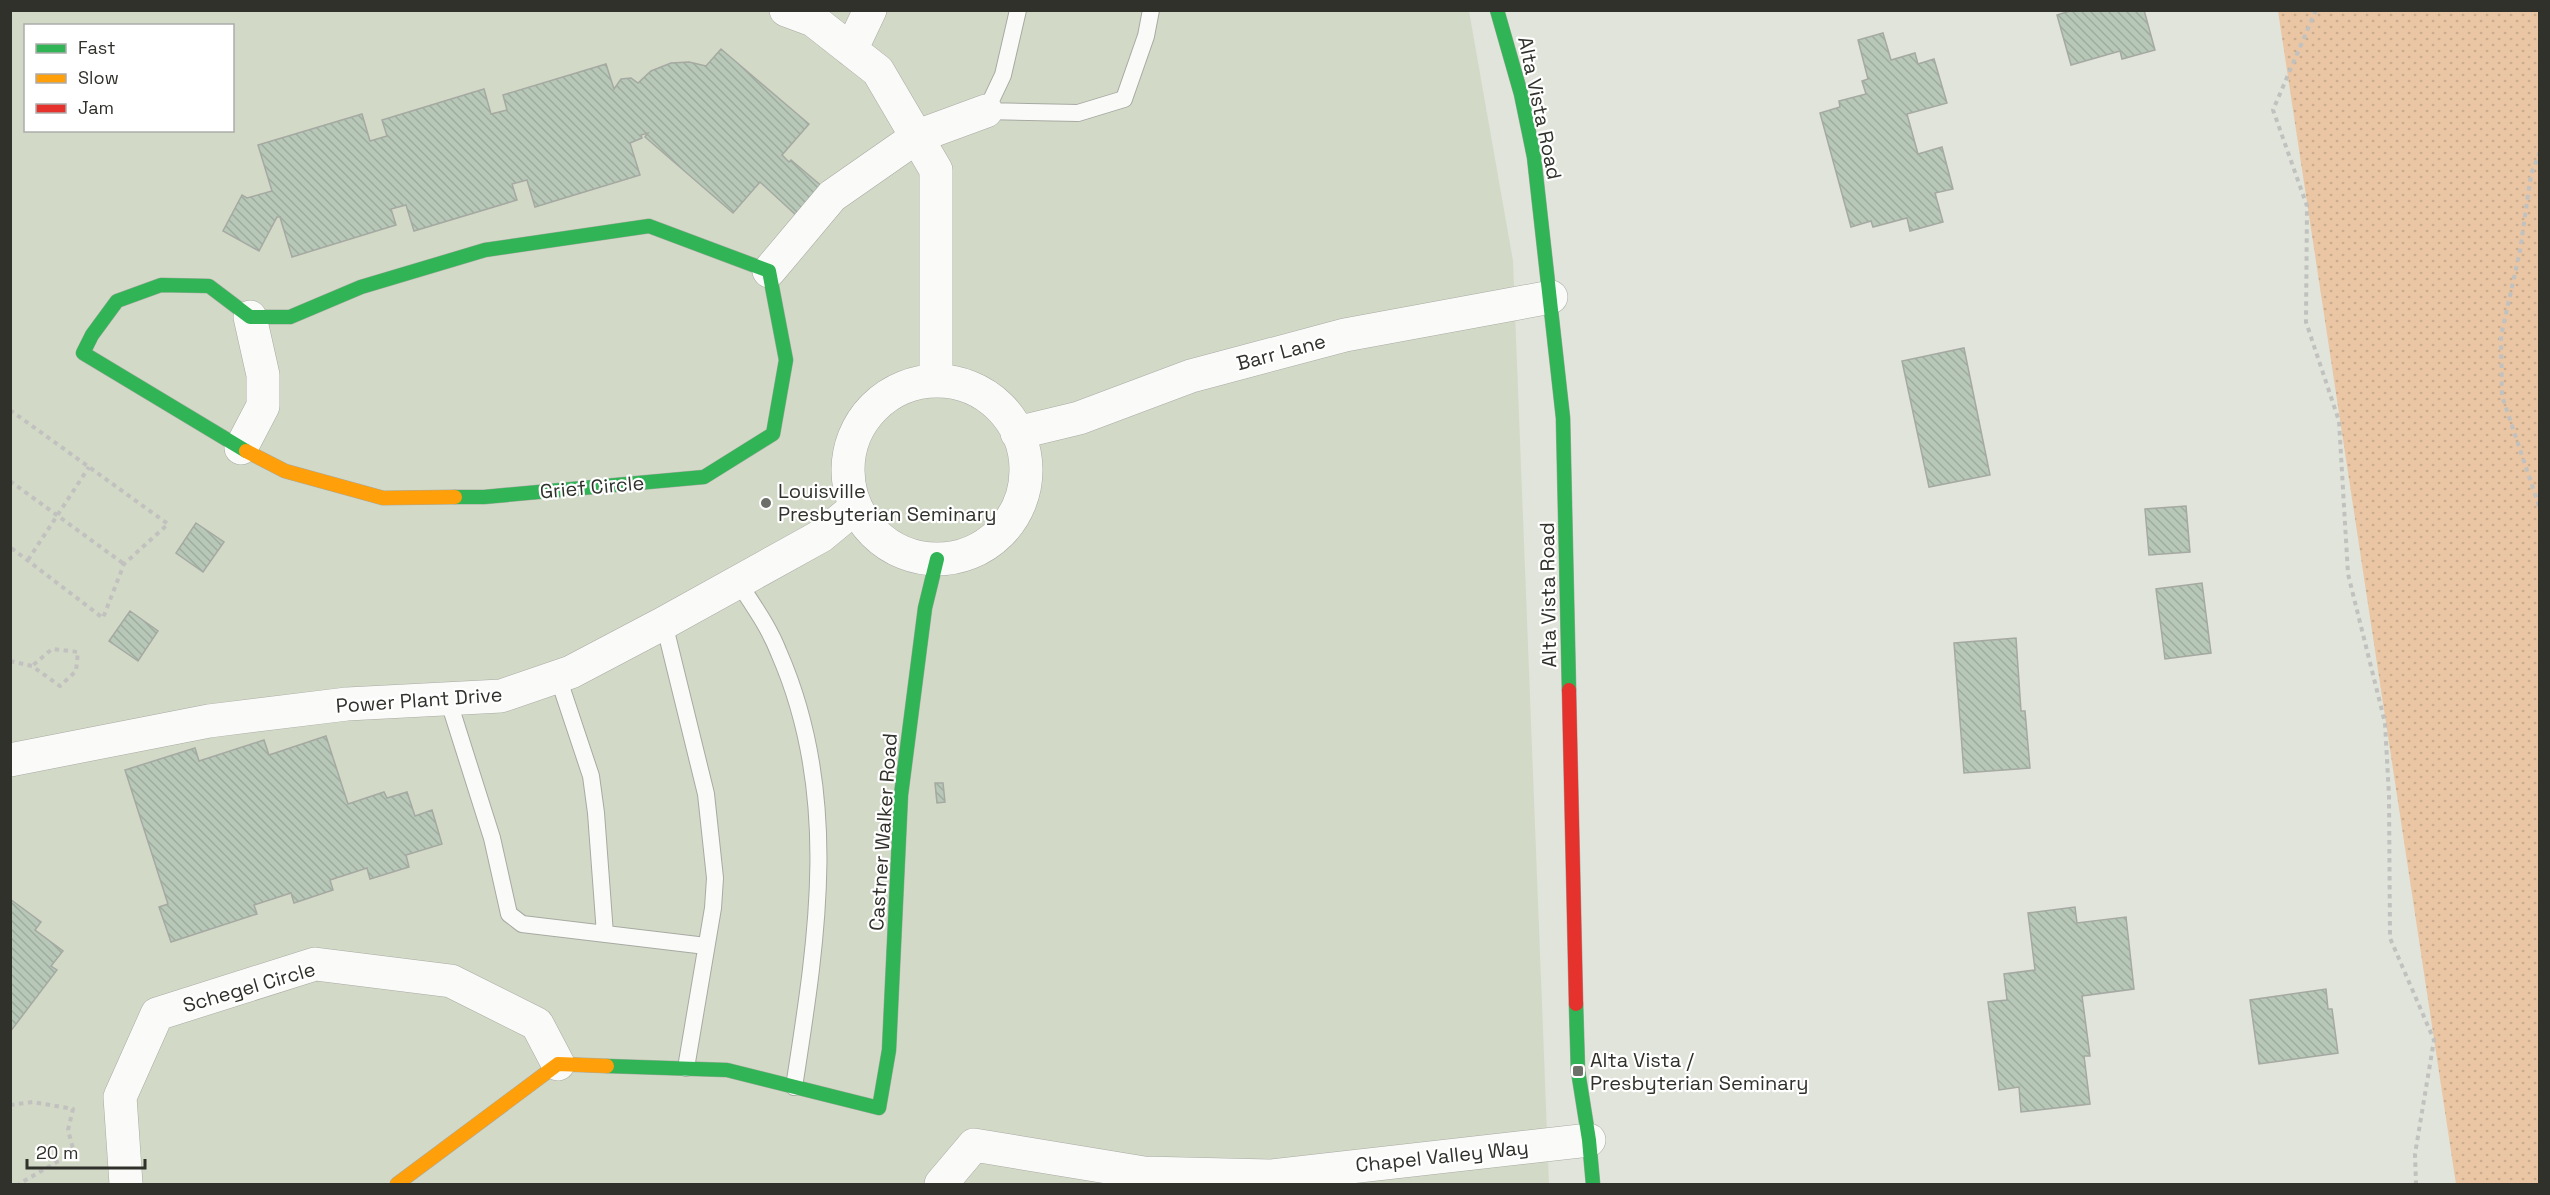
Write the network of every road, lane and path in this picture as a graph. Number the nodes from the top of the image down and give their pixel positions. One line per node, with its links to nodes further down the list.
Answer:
1 (786, 10): 7 (street)
2 (870, 10): 7 (street)
3 (1018, 10): 8 (lane)
4 (1151, 10): 8 (lane)
5 (1497, 10): 12 (street, Alta Vista Road)
6 (2316, 10): 46 (path)
7 (851, 50): 9 (street)
8 (986, 111): 9 (street)
9 (918, 136): 11 (street); 14 (street)
10 (2540, 152): 21 (path)
11 (769, 271): 13 (street); 17 (street, Grief Circle)
12 (1551, 297): 16 (street, Barr Lane); 40 (street, Alta Vista Road)
13 (250, 318): 17 (street); 17 (street, Grief Circle)
14 (936, 381): 16 (street); 20 (street)
15 (10, 410): 18 (path)
16 (1017, 433): 24 (street)
17 (241, 448)
18 (89, 467): 22 (path); 26 (path)
19 (10, 481): 22 (path)
20 (855, 508): 24 (street); 27 (street, Power Plant Drive)
21 (2540, 509)
22 (56, 516): 25 (path); 26 (path)
23 (10, 547): 25 (path)
24 (937, 559): 38 (street, Castner Walker Road)
25 (28, 560): 26 (path)
26 (124, 564)
27 (738, 582): 28 (street, Power Plant Drive); 38 (lane)
28 (664, 623): 31 (street, Power Plant Drive); 35 (lane)
29 (10, 661): 30 (path)
30 (32, 666): 30 (path)
31 (558, 676): 32 (street, Power Plant Drive); 34 (lane)
32 (448, 699): 33 (street, Power Plant Drive); 34 (lane)
33 (10, 760)
34 (605, 934): 35 (lane)
35 (706, 946): 37 (lane)
36 (558, 1064): 37 (street); 42 (street, Schegel Circle); 43 (street)
37 (686, 1068): 38 (street)
38 (794, 1087)
39 (10, 1106): 41 (path)
40 (1589, 1140): 44 (street, Chapel Valley Way); 45 (street, Alta Vista Road)
41 (19, 1185)
42 (126, 1185)
43 (397, 1185)
44 (941, 1185)
45 (1593, 1185)
46 (2416, 1185)

